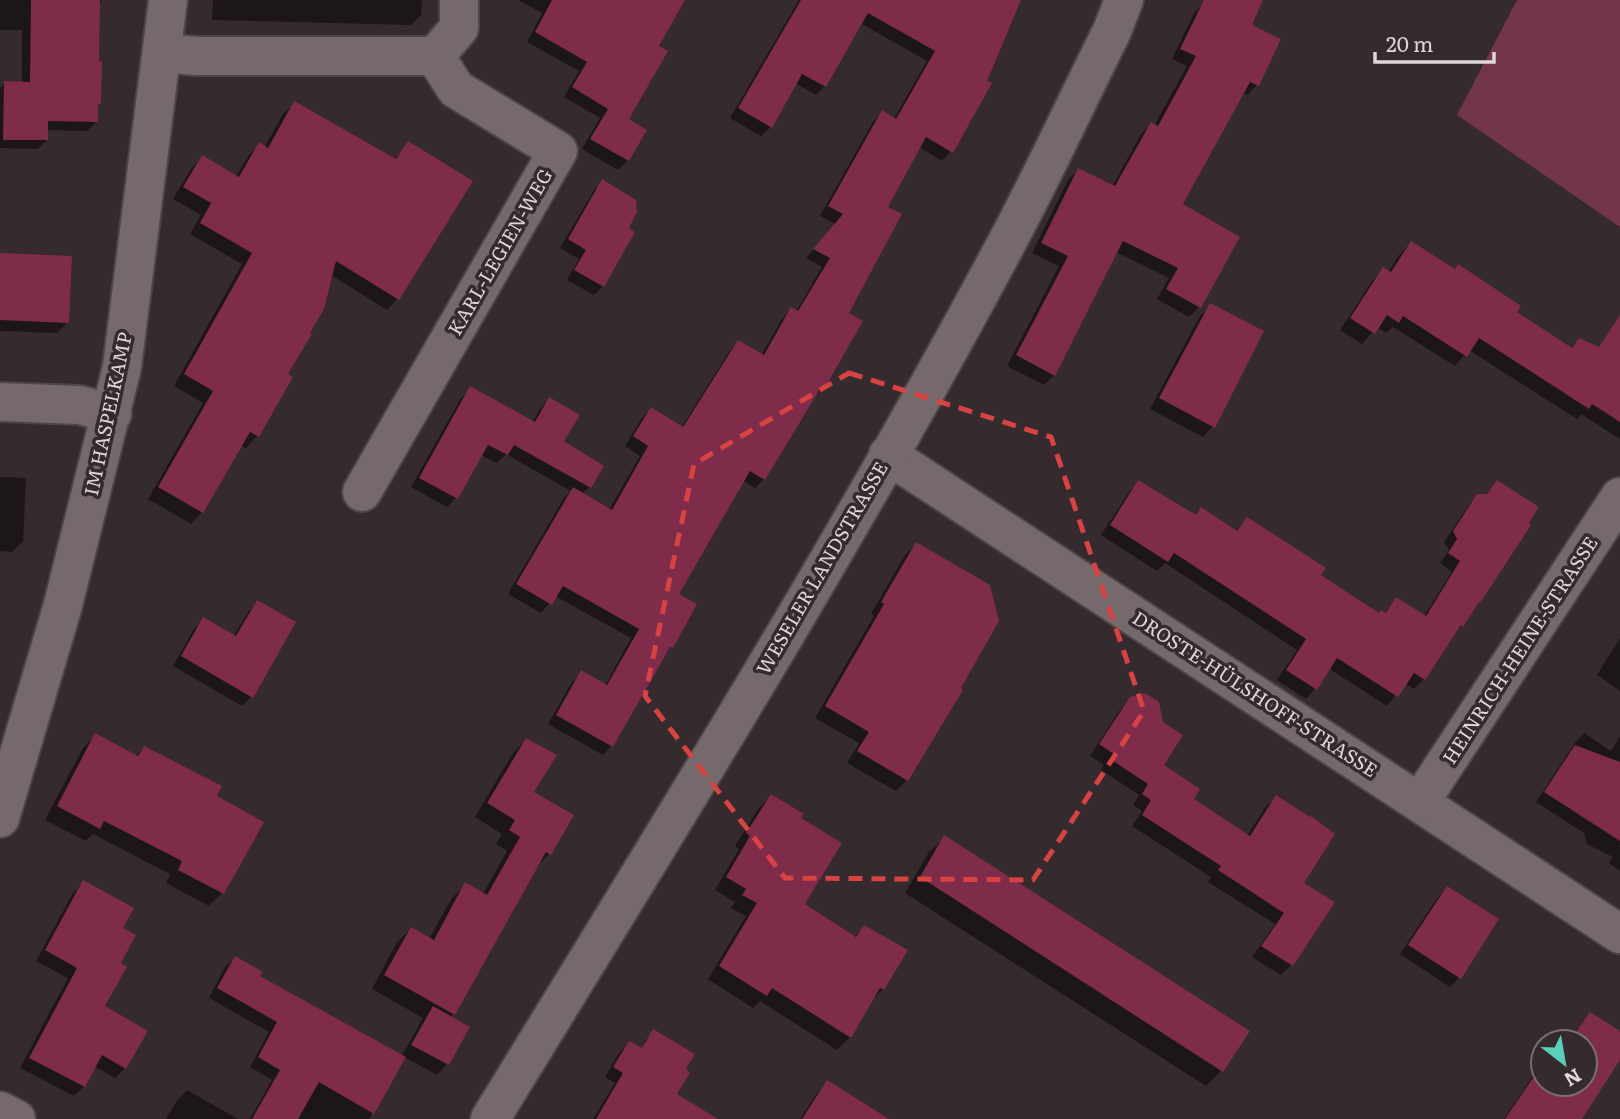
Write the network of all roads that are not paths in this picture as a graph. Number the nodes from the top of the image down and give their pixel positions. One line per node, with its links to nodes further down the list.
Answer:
1 (168, 0): 4 (street, IM HASPELKAMP)
2 (459, 0): 5 (street)
3 (1124, 0): 8 (street, WESELER LANDSTRASSE)
4 (162, 53): 5 (street); 7 (street, IM HASPELKAMP)
5 (435, 55): 9 (street, KARL-LEGIEN-WEG)
6 (0, 402): 7 (street)
7 (112, 414): 12 (street, IM HASPELKAMP)
8 (888, 455): 11 (street, DROSTE-HÜLSHOFF-STRASSE); 16 (street, WESELER LANDSTRASSE)
9 (362, 492)
10 (1620, 497): 11 (street, HEINRICH-HEINE-STRASSE)
11 (1420, 802): 13 (street, DROSTE-HÜLSHOFF-STRASSE)
12 (0, 818)
13 (1620, 934)
14 (0, 1111): 15 (street)
15 (16, 1119)
16 (490, 1119)

